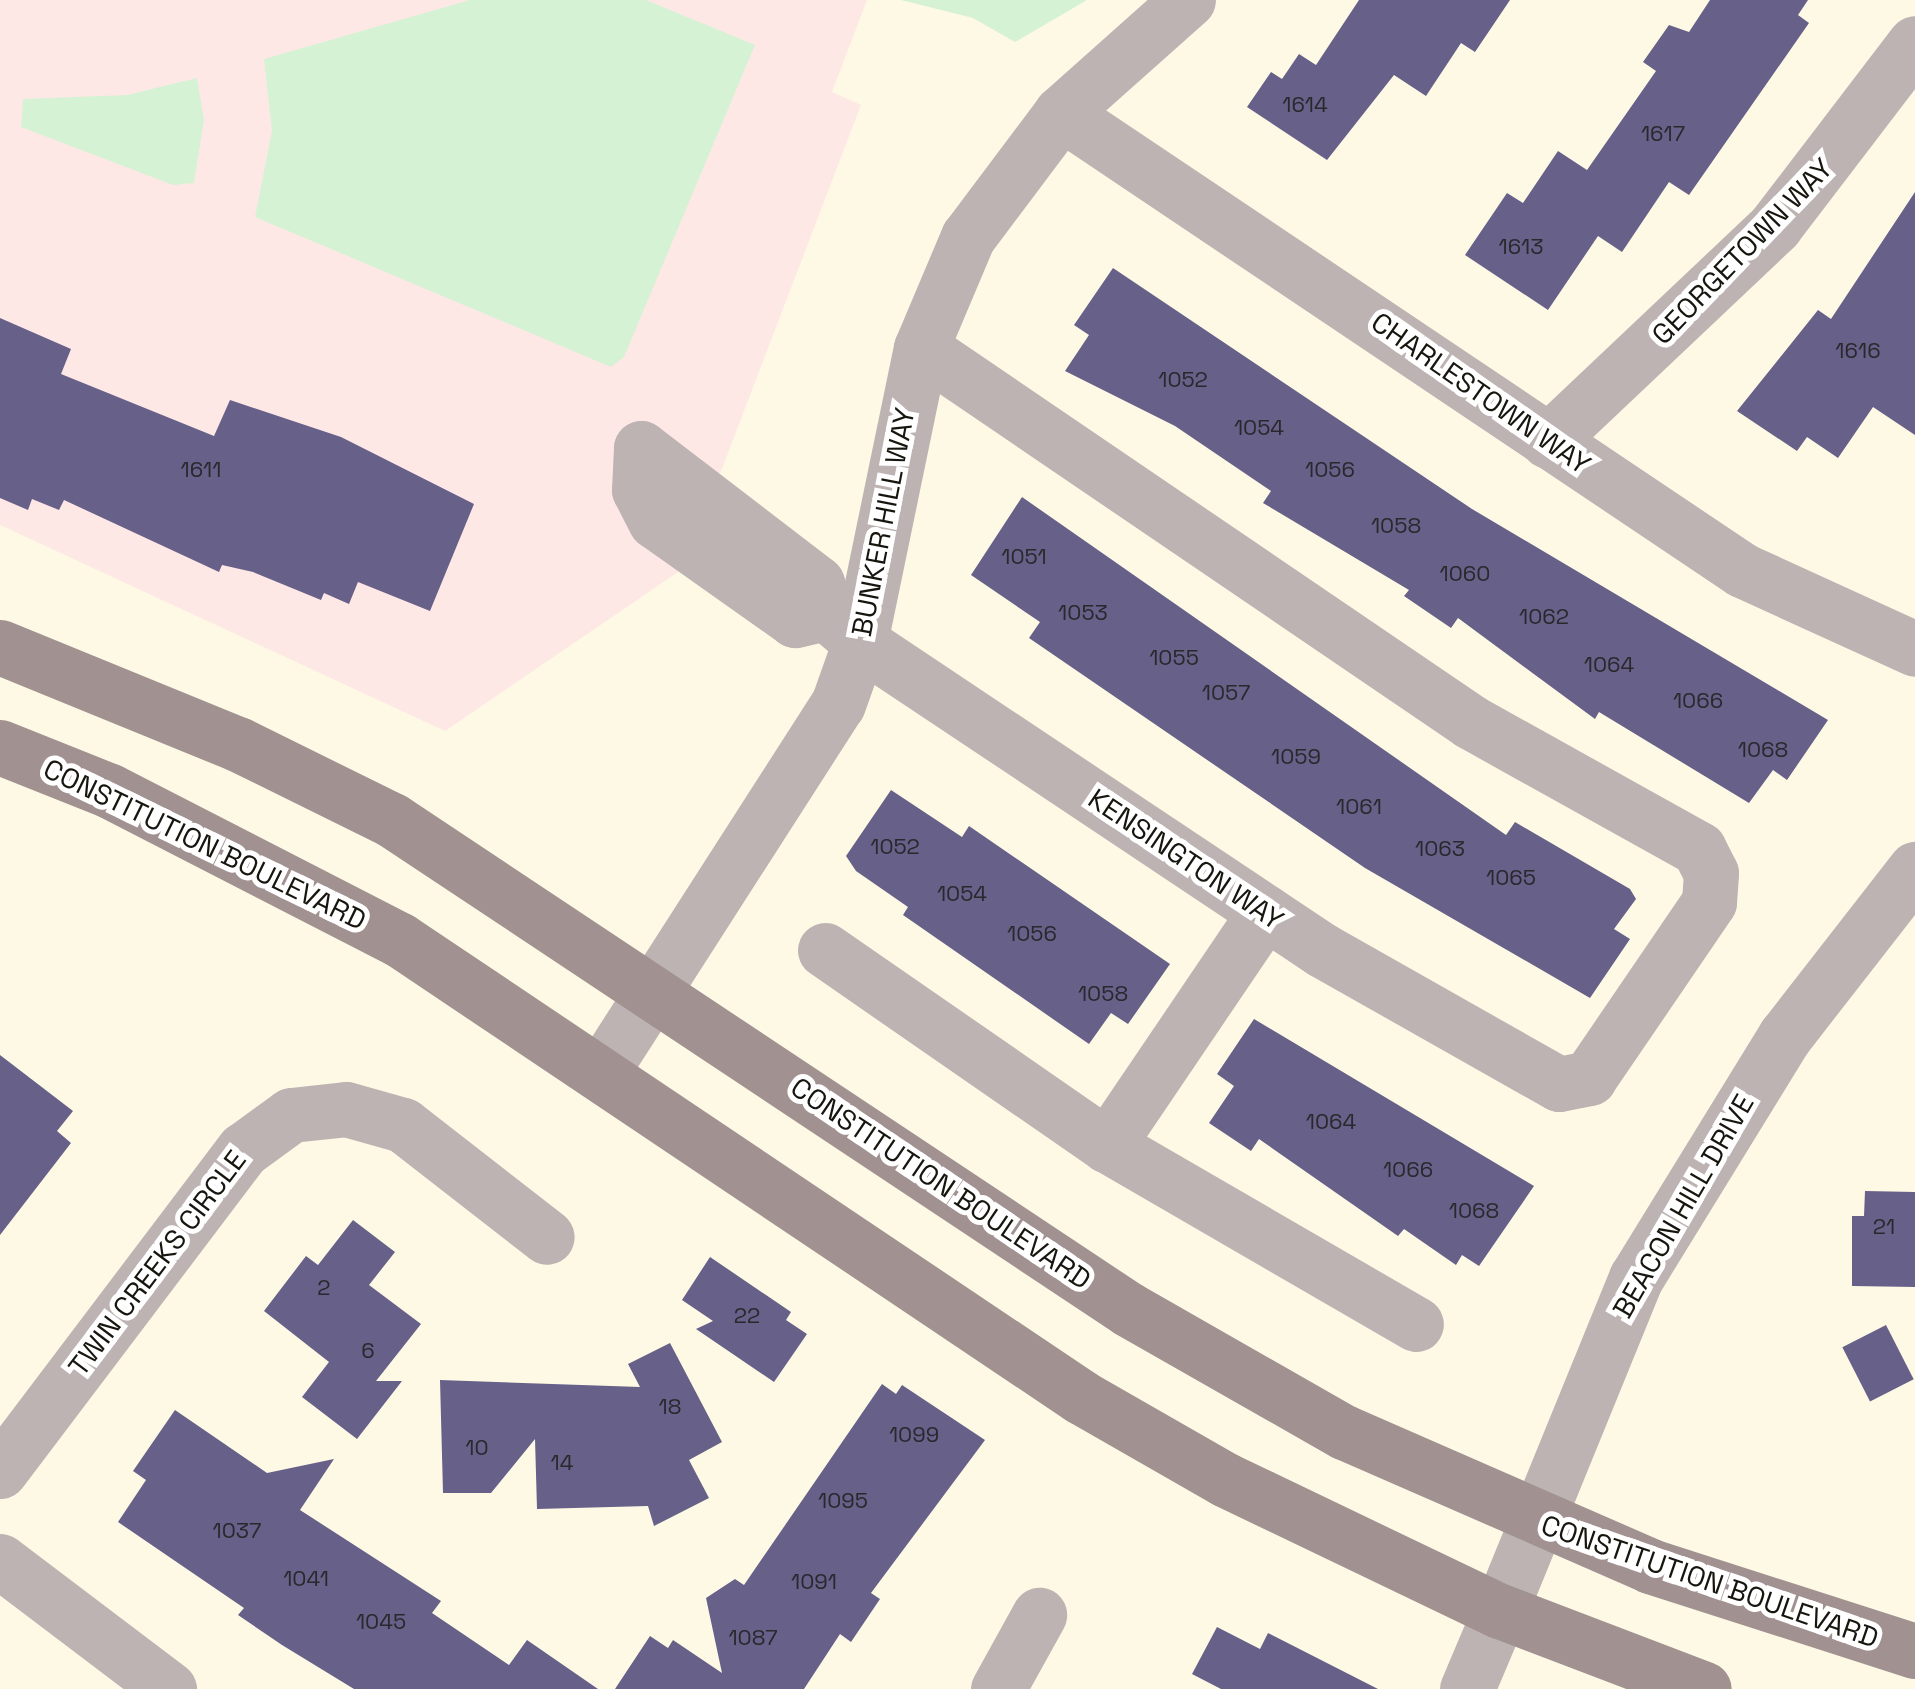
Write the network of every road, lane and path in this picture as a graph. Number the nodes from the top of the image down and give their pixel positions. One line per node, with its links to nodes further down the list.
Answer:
1 (1188, 0): 3 (street, BUNKER HILL WAY)
2 (1915, 42): 5 (street, GEORGETOWN WAY)
3 (1061, 113): 4 (street, BUNKER HILL WAY); 5 (street, CHARLESTOWN WAY)
4 (920, 348): 6 (street, BUNKER HILL WAY); 11 (street, KENSINGTON WAY)
5 (1548, 441): 8 (street, CHARLESTOWN WAY)
6 (843, 627): 11 (street, KENSINGTON WAY); 13 (street, BUNKER HILL WAY)
7 (0, 647): 13 (main road, CONSTITUTION BOULEVARD)
8 (1915, 649)
9 (0, 747): 14 (main road, CONSTITUTION BOULEVARD)
10 (1915, 870): 19 (street, BEACON HILL DRIVE)
11 (1265, 912): 15 (street)
12 (825, 950): 15 (street)
13 (654, 988): 14 (street, BUNKER HILL WAY); 19 (main road, CONSTITUTION BOULEVARD)
14 (602, 1070): 21 (main road, CONSTITUTION BOULEVARD)
15 (1106, 1145): 17 (street)
16 (547, 1237): 18 (street, TWIN CREEKS CIRCLE)
17 (1416, 1324)
18 (0, 1471)
19 (1534, 1520): 21 (street, BEACON HILL DRIVE); 23 (main road, CONSTITUTION BOULEVARD)
20 (0, 1560): 24 (street)
21 (1500, 1611): 26 (street, BEACON HILL DRIVE); 27 (main road, CONSTITUTION BOULEVARD)
22 (1038, 1616): 25 (street)
23 (1915, 1651)
24 (169, 1689)
25 (998, 1689)
26 (1467, 1689)
27 (1704, 1689)

